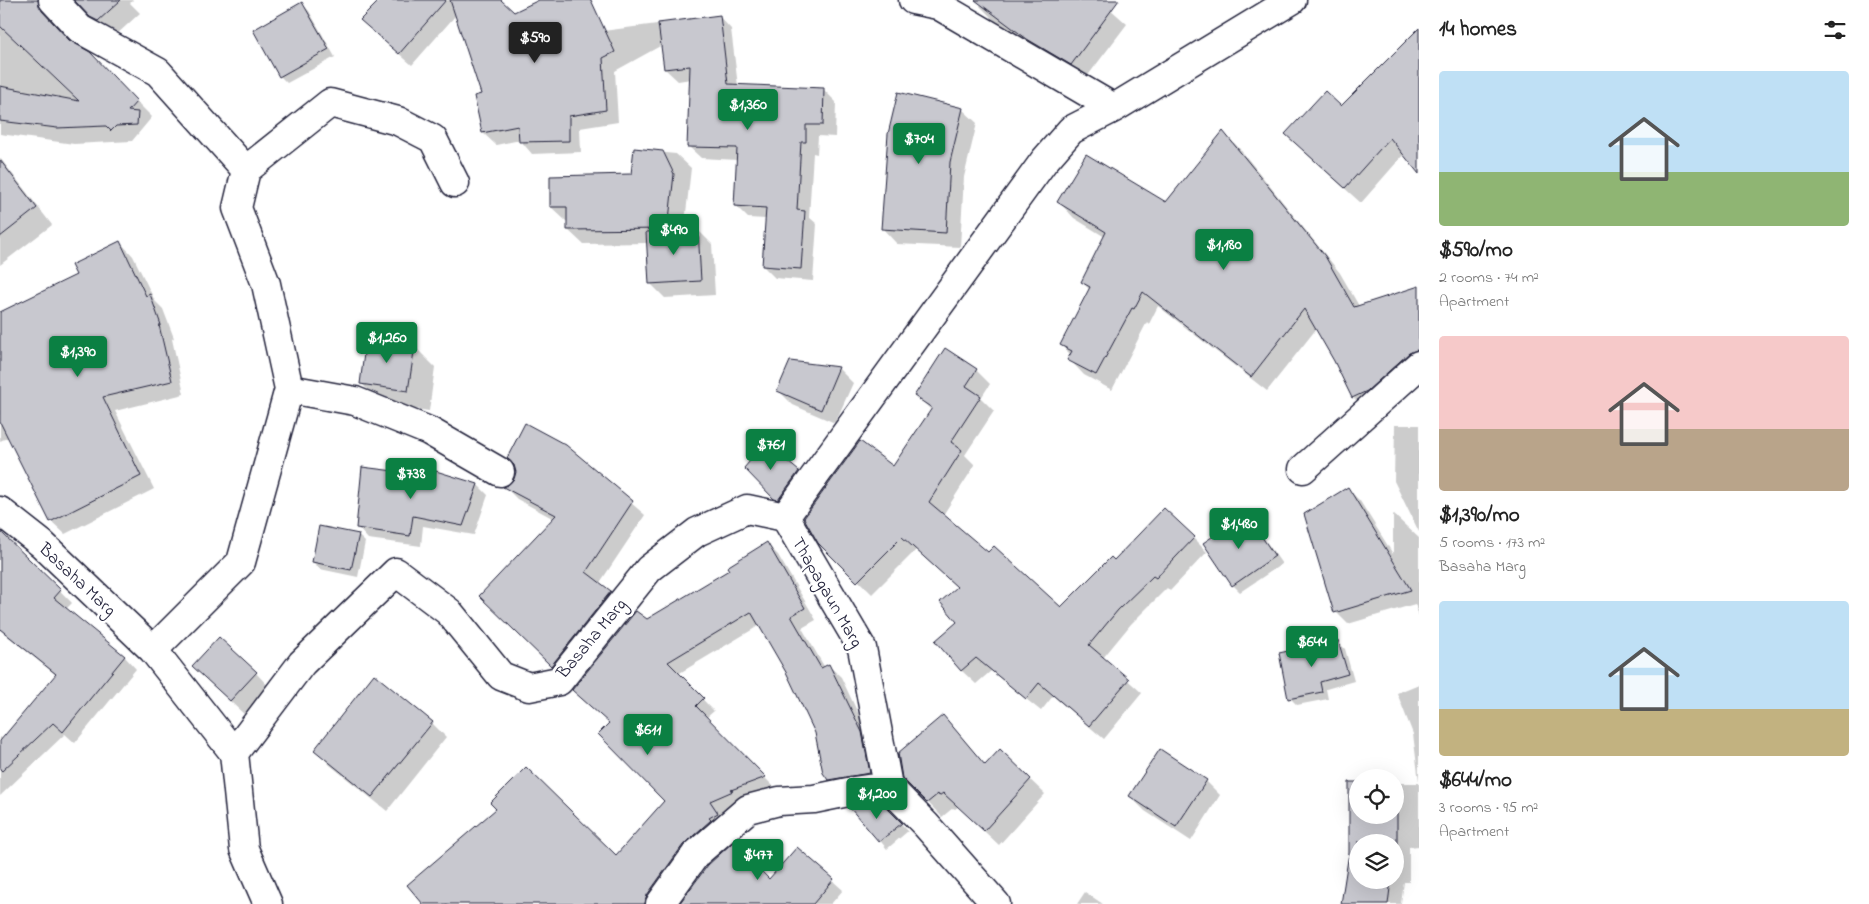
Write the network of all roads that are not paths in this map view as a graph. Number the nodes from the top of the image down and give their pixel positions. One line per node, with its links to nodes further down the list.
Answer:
1 (53, 0): 5 (street)
2 (913, 0): 4 (street)
3 (1292, 0): 4 (street)
4 (1114, 108): 13 (street)
5 (246, 170): 6 (street); 8 (street)
6 (455, 183)
7 (1419, 365): 9 (street)
8 (289, 389): 10 (street); 14 (street)
9 (1303, 469)
10 (500, 472)
11 (747, 509): 13 (street, Thapagaun Marg); 15 (street, Basaha Marg)
12 (0, 510): 14 (street, Basaha Marg)
13 (784, 517): 16 (street, Thapagaun Marg)
14 (153, 650): 15 (street, Basaha Marg)
15 (234, 753): 17 (street)
16 (888, 786): 18 (street); 19 (street)
17 (268, 904)
18 (660, 904)
19 (996, 904)

